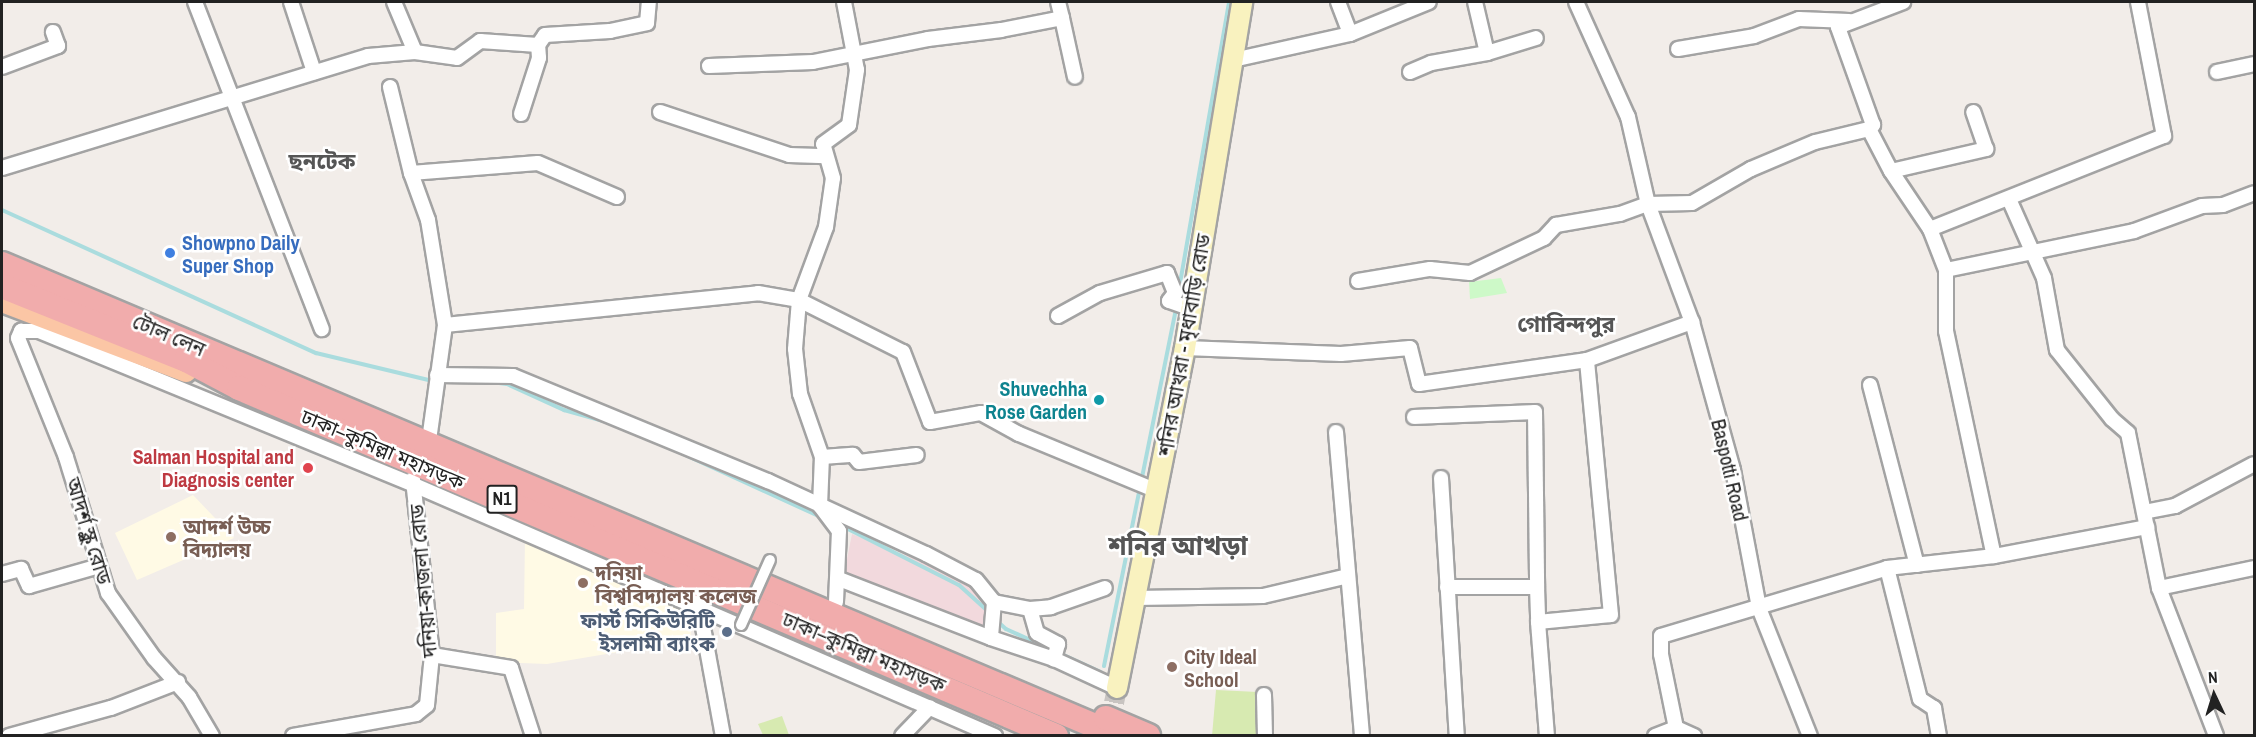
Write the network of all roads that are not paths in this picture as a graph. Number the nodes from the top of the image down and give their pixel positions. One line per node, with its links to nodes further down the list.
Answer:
1 (195, 2): 33 (street)
2 (291, 2): 28 (street)
3 (394, 2): 21 (street)
4 (649, 2): 19 (street)
5 (844, 2): 23 (street)
6 (1058, 2): 14 (street)
7 (1242, 2): 24 (main road, শনির আখরা - মৃধাবাড়ি রোড)
8 (1338, 2): 17 (street)
9 (1429, 2): 17 (street)
10 (1475, 2): 22 (street)
11 (1576, 2): 45 (street, Baspotti Road)
12 (1903, 2): 15 (street)
13 (2138, 2): 44 (street)
14 (1062, 18): 23 (street); 31 (street)
15 (1853, 21): 20 (street); 37 (street)
16 (53, 32): 27 (street)
17 (1350, 34): 24 (street)
18 (1536, 38): 22 (street)
19 (538, 45): 21 (street); 36 (street)
20 (1678, 49)
21 (415, 52): 28 (street)
22 (1487, 52): 29 (street)
23 (854, 54): 26 (street); 38 (street)
24 (1233, 60): 54 (main road, শনির আখরা - মৃধাবাড়ি রোড)
25 (2254, 63): 30 (street)
26 (710, 66)
27 (2, 67)
28 (314, 72): 33 (street)
29 (1410, 72)
30 (2217, 72)
31 (1076, 78)
32 (390, 87): 41 (street)
33 (231, 96): 39 (street); 58 (street)
34 (660, 112): 38 (street)
35 (1973, 112): 40 (street)
36 (521, 114)
37 (1869, 129): 40 (street); 45 (street)
38 (826, 156): 52 (street)
39 (2, 168)
40 (1891, 171): 46 (street)
41 (411, 173): 43 (street); 57 (street)
42 (2254, 193): 47 (street)
43 (617, 197)
44 (2009, 199): 46 (street); 47 (street)
45 (1648, 204): 50 (street); 56 (street, Baspotti Road)
46 (1930, 229): 49 (street)
47 (2032, 255): 49 (street); 75 (street)
48 (12, 266): 64 (highway, টোল লেন); 67 (highway)
49 (1946, 270): 77 (street)
50 (1358, 281)
51 (2, 286): 63 (highway, ঢাকা–কুমিল্লা মহাসড়ক / N1)
52 (799, 300): 57 (street); 69 (street); 73 (street)
53 (2, 301): 63 (main road, ঢাকা–কুমিল্লা মহাসড়ক / N1)
54 (1189, 307): 55 (street); 59 (main road, শনির আখরা - মৃধাবাড়ি রোড)
55 (1058, 316)
56 (1692, 322): 60 (street); 96 (street, Baspotti Road)
57 (445, 326): 61 (street)
58 (322, 329)
59 (1185, 348): 60 (street); 73 (main road, শনির আখরা - মৃধাবাড়ি রোড)
60 (1587, 360): 98 (street)
61 (436, 379): 67 (street); 74 (street)
62 (1870, 385): 79 (street)
63 (239, 388): 71 (highway, ঢাকা–কুমিল্লা মহাসড়ক / N1)
64 (337, 407): 116 (highway, ঢাকা–কুমিল্লা মহাসড়ক / N1)
65 (1414, 417): 89 (street)
66 (1336, 432): 84 (street)
67 (430, 433): 93 (highway)
68 (917, 455): 69 (street)
69 (822, 457): 74 (street)
70 (2254, 464): 75 (street)
71 (413, 473): 80 (street, আদর্শ স্কুল রোড); 85 (highway, ঢাকা–কুমিল্লা মহাসড়ক / N1); 101 (street, দনিয়া-কাজলা রোড)
72 (1441, 478): 88 (street)
73 (1153, 489): 92 (main road, শনির আখরা - মৃধাবাড়ি রোড)
74 (820, 506): 86 (street); 94 (street)
75 (2144, 512): 76 (street)
76 (2147, 527): 77 (street); 91 (street)
77 (1994, 556): 79 (street)
78 (770, 560): 99 (street, bridge)
79 (1917, 565): 81 (street)
80 (99, 566): 83 (street); 103 (street, আদর্শ স্কুল রোড)
81 (1887, 568): 96 (street); 125 (street)
82 (2254, 568): 91 (street)
83 (2, 574)
84 (1348, 576): 92 (street); 119 (street)
85 (657, 577): 87 (highway, ঢাকা–কুমিল্লা মহাসড়ক / N1); 95 (street)
86 (839, 579): 93 (street); 100 (street)
87 (696, 580): 95 (street); 115 (highway, ঢাকা–কুমিল্লা মহাসড়ক / N1)
88 (1447, 587): 89 (street); 120 (street)
89 (1537, 587): 98 (street)
90 (1105, 588): 97 (street)
91 (2159, 588): 126 (street)
92 (1135, 598): 104 (main road, শনির আখরা - মৃধাবাড়ি রোড)
93 (836, 602): 117 (highway)
94 (994, 602): 97 (street); 100 (street)
95 (698, 606): 99 (street); 112 (street)
96 (1759, 608): 107 (street); 124 (street, Baspotti Road)
97 (1030, 609): 102 (street)
98 (1538, 622): 121 (street)
99 (741, 625): 106 (street)
100 (991, 638): 102 (street)
101 (432, 655): 110 (street, দনিয়া-কাজলা রোড); 111 (street)
102 (1054, 659): 104 (street)
103 (178, 682): 108 (street); 109 (street, আদর্শ স্কুল রোড)
104 (1117, 688)
105 (1264, 695): 118 (street)
106 (930, 707): 113 (street); 114 (street)
107 (1676, 728): 122 (street); 123 (street)
108 (9, 735)
109 (212, 735)
110 (293, 735)
111 (533, 735)
112 (723, 735)
113 (902, 735)
114 (995, 735)
115 (1056, 735)
116 (1119, 735)
117 (1148, 735)
118 (1264, 735)
119 (1362, 735)
120 (1457, 735)
121 (1547, 735)
122 (1656, 735)
123 (1694, 735)
124 (1810, 735)
125 (1939, 735)
126 (2216, 735)

